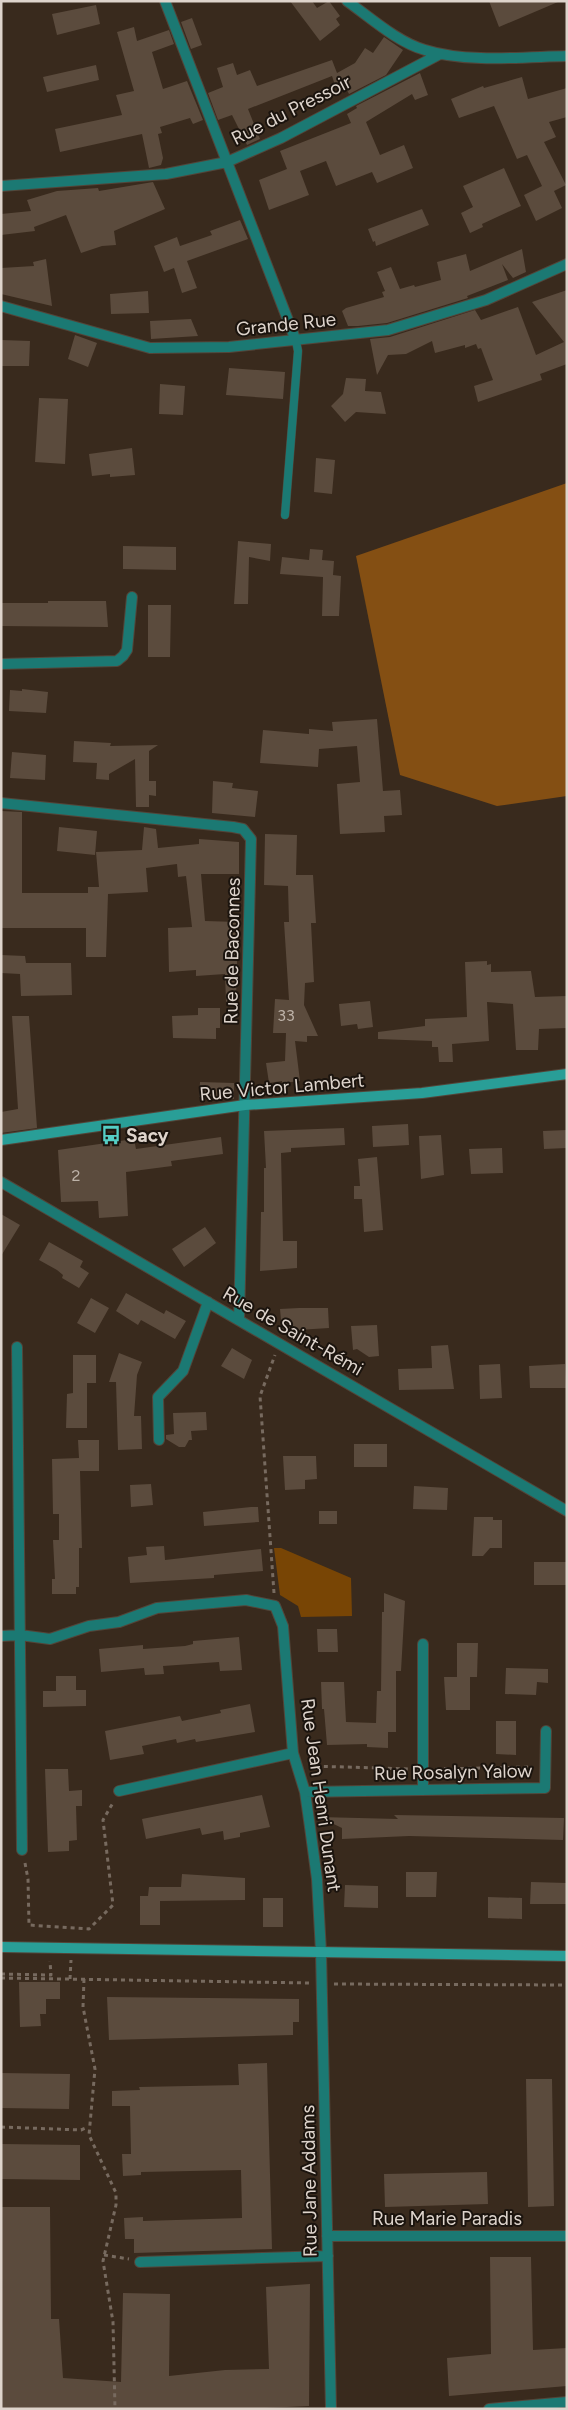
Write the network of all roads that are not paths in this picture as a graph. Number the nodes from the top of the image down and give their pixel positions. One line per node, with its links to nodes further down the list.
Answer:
1 (165, 1): 5 (street)
2 (347, 1): 3 (street)
3 (440, 54): 4 (street); 5 (street, Rue du Pressoir)
4 (567, 56)
5 (227, 162): 6 (street, Rue du Pressoir); 9 (street)
6 (1, 186)
7 (567, 264): 9 (street, Grande Rue)
8 (1, 306): 9 (street, Grande Rue)
9 (296, 341): 10 (lane)
10 (285, 515)
11 (132, 597): 12 (street)
12 (1, 664)
13 (1, 803): 15 (street, Rue de Baconnes)
14 (567, 1074): 15 (street, Rue Victor Lambert)
15 (246, 1105): 16 (street, Rue Victor Lambert); 19 (street, Rue de Baconnes)
16 (1, 1140)
17 (1, 1182): 18 (street, Rue de Saint-Rémi)
18 (208, 1302): 19 (street, Rue de Saint-Rémi); 21 (street)
19 (239, 1320): 22 (street, Rue de Saint-Rémi)
20 (17, 1347): 23 (street)
21 (159, 1440)
22 (567, 1510)
23 (20, 1635): 24 (street); 27 (street, Rue Jean Henri Dunant); 31 (street)
24 (1, 1636)
25 (423, 1644): 28 (street)
26 (546, 1731): 28 (street, Rue Rosalyn Yalow)
27 (293, 1753): 29 (street); 30 (street, Rue Jean Henri Dunant)
28 (423, 1790): 30 (street, Rue Rosalyn Yalow)
29 (119, 1791)
30 (304, 1792): 33 (street, Rue Jean Henri Dunant)
31 (22, 1850)
32 (1, 1947): 33 (street)
33 (321, 1952): 34 (street); 35 (street, Rue Jane Addams)
34 (567, 1956)
35 (327, 2236): 36 (street, Rue Marie Paradis); 37 (street, Rue Jane Addams)
36 (567, 2236)
37 (328, 2256): 38 (street); 41 (street, Rue Jane Addams)
38 (140, 2262)
39 (567, 2402): 40 (street)
40 (522, 2407): 42 (street)
41 (331, 2409)
42 (489, 2409)

